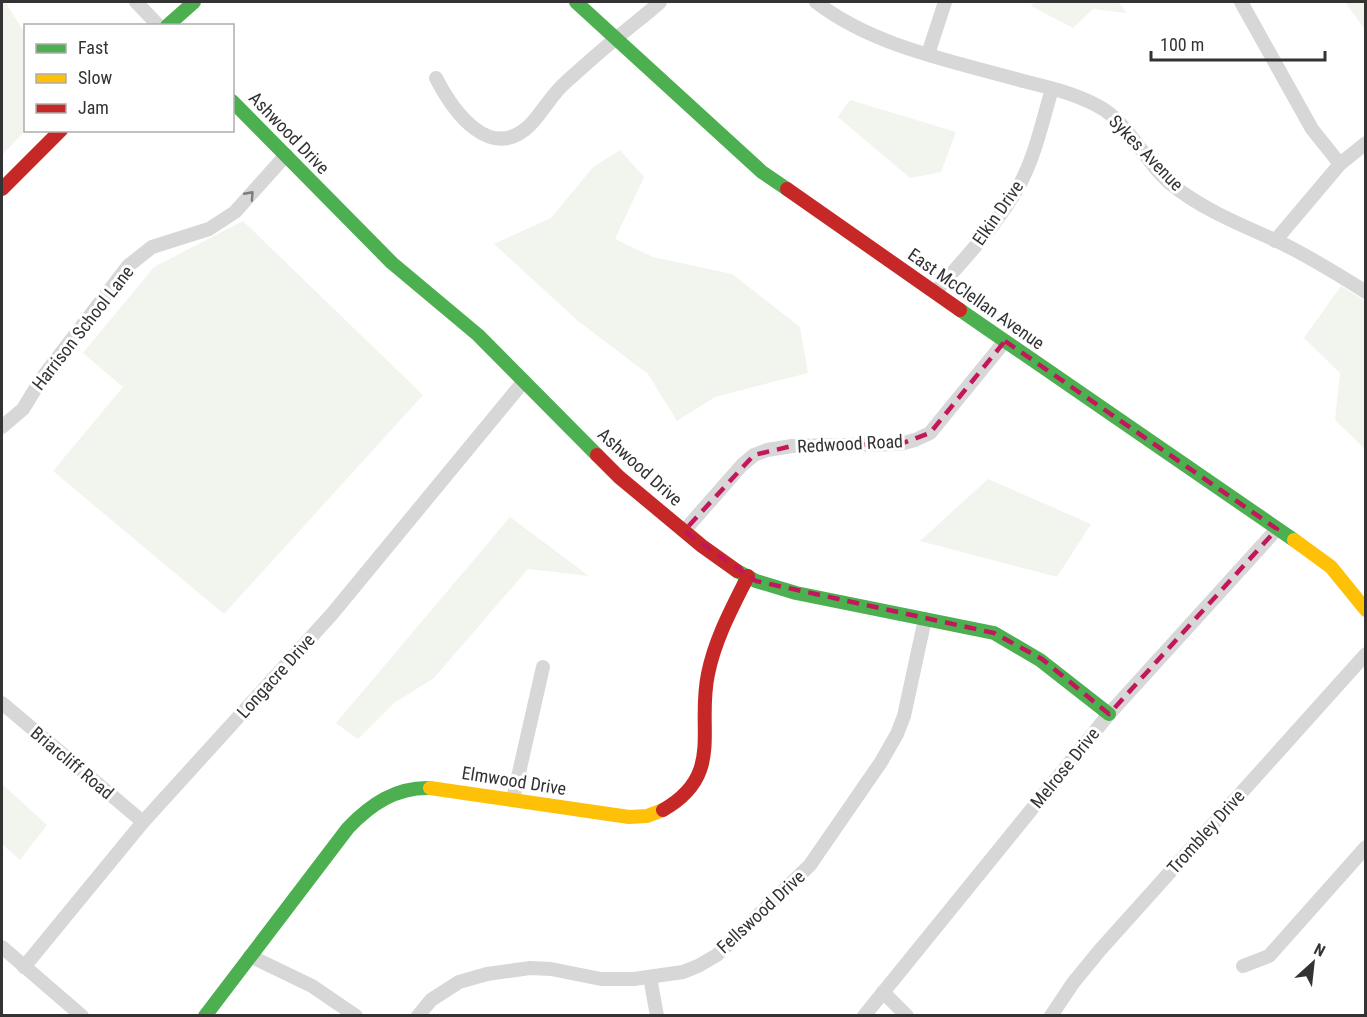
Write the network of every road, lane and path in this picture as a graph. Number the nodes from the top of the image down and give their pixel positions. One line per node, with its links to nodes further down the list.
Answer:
1 (136, 2): 8 (street)
2 (194, 2): 9 (street)
3 (576, 2): 10 (street, East McClellan Avenue)
4 (660, 2): 10 (street)
5 (816, 2): 11 (street, Sykes Avenue)
6 (945, 2): 11 (street)
7 (1241, 2): 18 (street)
8 (157, 24)
9 (169, 24)
10 (616, 38): 12 (street); 21 (street, East McClellan Avenue)
11 (928, 54): 13 (street, Sykes Avenue)
12 (436, 78)
13 (1052, 89): 20 (street, Sykes Avenue); 21 (street, Elkin Drive)
14 (234, 103): 17 (street, Ashwood Drive)
15 (59, 132): 19 (street)
16 (1365, 143): 18 (street)
17 (286, 155): 24 (street, Ashwood Drive); 25 (street, Harrison School Lane, one-way to 17)
18 (1340, 164): 20 (street)
19 (2, 189)
20 (1275, 240): 22 (street, Sykes Avenue)
21 (935, 292): 23 (street, East McClellan Avenue)
22 (1365, 292)
23 (1005, 341): 26 (street, East McClellan Avenue); 27 (street, Redwood Road)
24 (524, 381): 27 (street, Ashwood Drive); 36 (street, Longacre Drive)
25 (2, 427)
26 (1277, 529): 29 (street, East McClellan Avenue); 34 (street, Melrose Drive)
27 (684, 531): 28 (street, Ashwood Drive)
28 (748, 576): 30 (street, Ashwood Drive); 35 (street, Elmwood Drive)
29 (1365, 610)
30 (925, 619): 34 (street, Ashwood Drive); 42 (street, Fellswood Drive)
31 (1365, 654): 51 (street, Trombley Drive)
32 (543, 667): 35 (street)
33 (2, 703): 36 (street, Briarcliff Road)
34 (1109, 714): 43 (street, Melrose Drive)
35 (513, 799): 39 (street, Elmwood Drive)
36 (143, 822): 41 (street, Longacre Drive)
37 (1365, 847): 40 (street)
38 (2, 947): 41 (street)
39 (250, 956): 45 (street, Elmwood Drive); 46 (street)
40 (1243, 966)
41 (24, 967): 44 (street)
42 (650, 977): 47 (street, Fellswood Drive); 48 (street)
43 (883, 992): 49 (street, Melrose Drive); 50 (street)
44 (82, 1016)
45 (205, 1016)
46 (357, 1016)
47 (418, 1016)
48 (657, 1016)
49 (864, 1016)
50 (907, 1016)
51 (1051, 1016)

